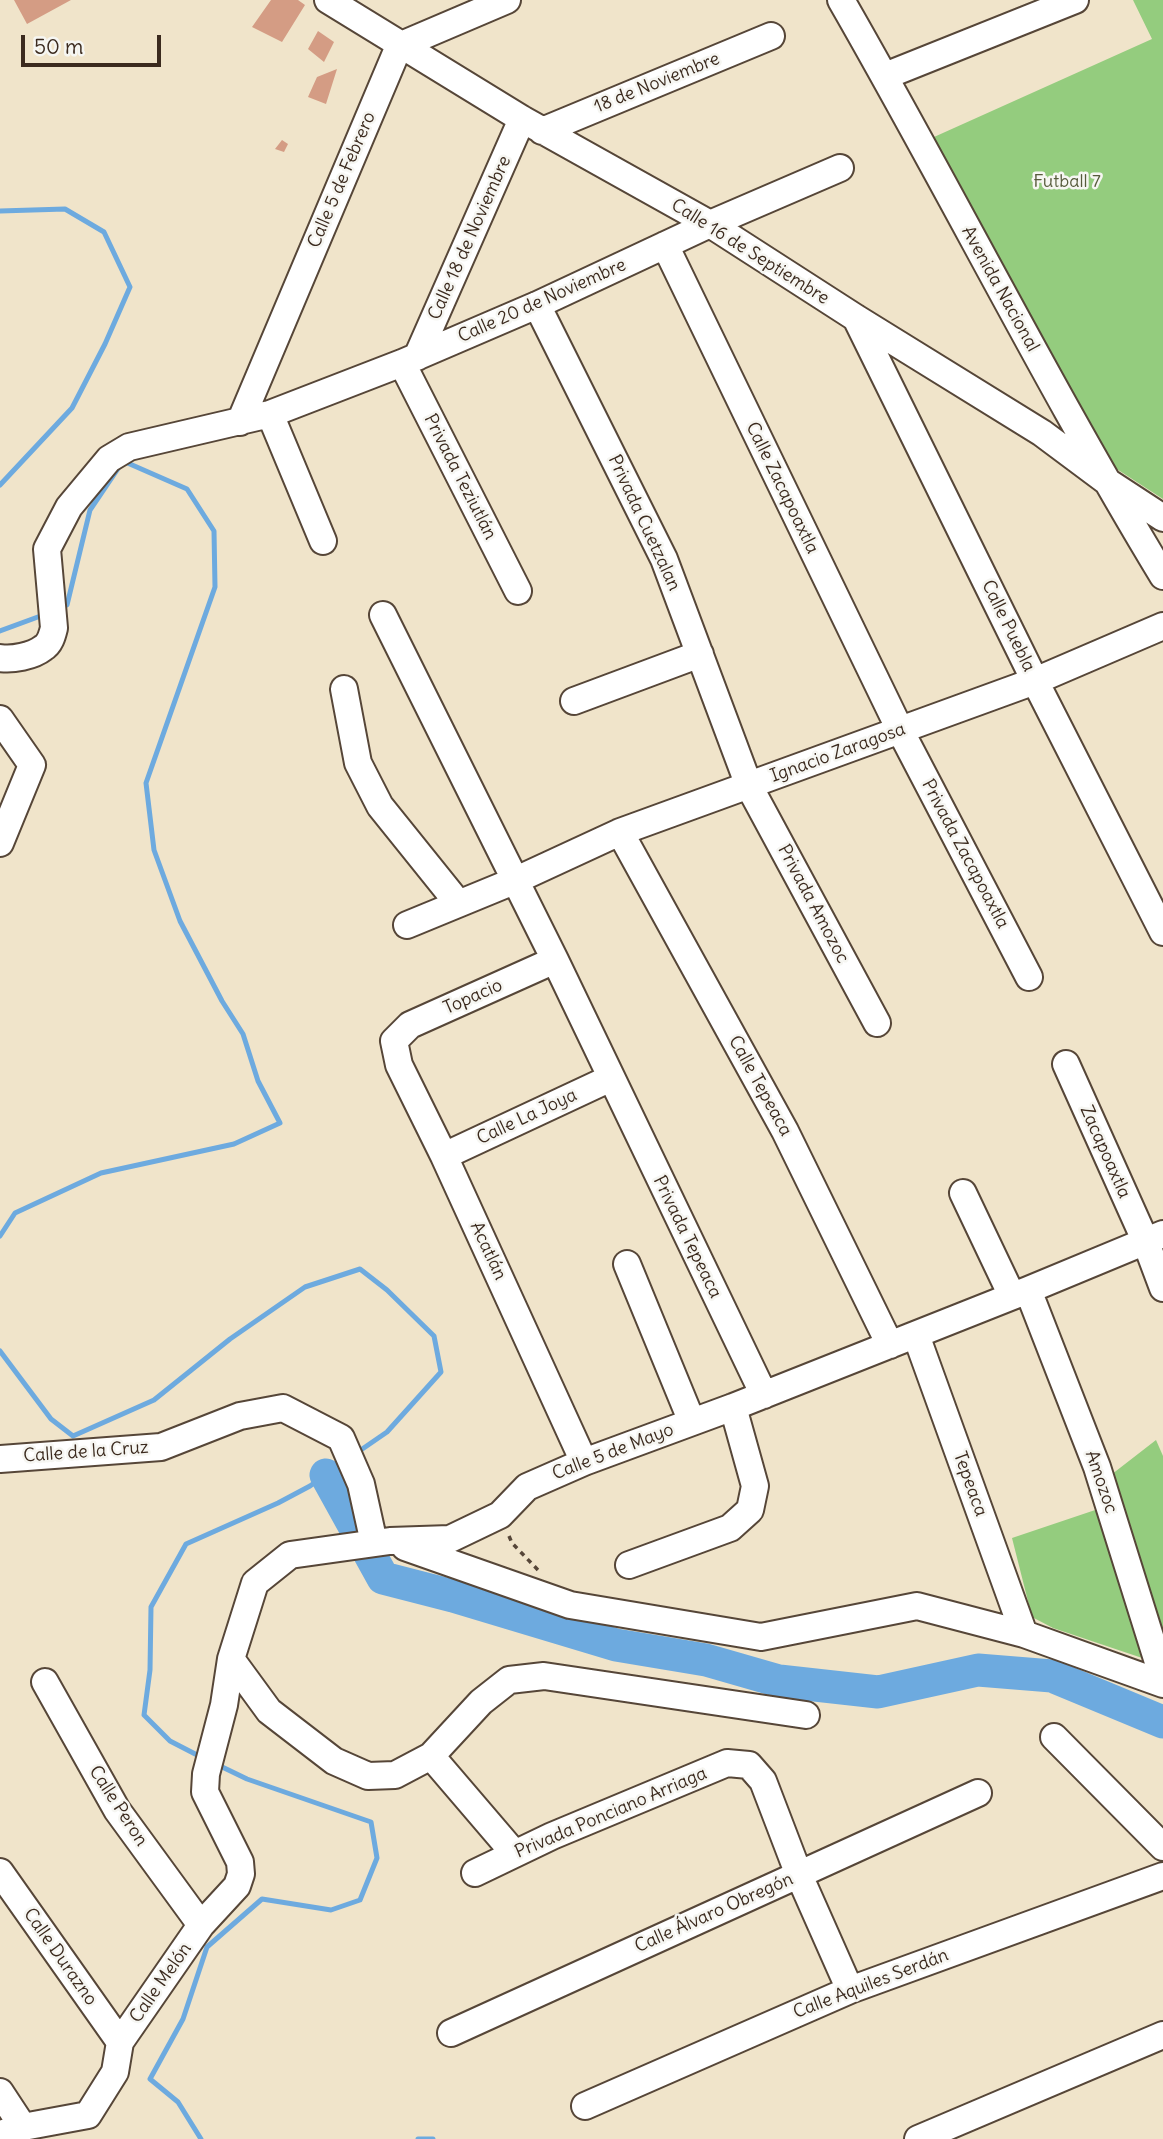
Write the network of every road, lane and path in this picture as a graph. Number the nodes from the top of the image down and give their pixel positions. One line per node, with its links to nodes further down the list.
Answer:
1 (328, 0): 6 (street, Calle 16 de Septiembre)
2 (507, 0): 6 (street)
3 (841, 0): 7 (street, Avenida Nacional)
4 (1075, 0): 7 (street)
5 (771, 36): 8 (street, 18 de Noviembre)
6 (399, 46): 8 (street, Calle 16 de Septiembre); 16 (street, Calle 5 de Febrero)
7 (885, 76): 17 (street, Avenida Nacional)
8 (532, 125): 10 (street, Calle 16 de Septiembre); 14 (street, Calle 18 de Noviembre)
9 (840, 168): 10 (street, Calle 20 de Noviembre)
10 (710, 223): 11 (street, Calle 20 de Noviembre); 13 (street, Calle 16 de Septiembre)
11 (664, 245): 12 (street, Calle 20 de Noviembre); 30 (street, Calle Zacapoaxtla)
12 (537, 305): 14 (street, Calle 20 de Noviembre); 24 (street, Privada Cuetzalan)
13 (856, 318): 17 (street, Calle 16 de Septiembre); 26 (street, Calle Puebla)
14 (410, 360): 15 (street, Calle 20 de Noviembre); 21 (street, Privada Teziutlán)
15 (270, 414): 16 (street, Calle 20 de Noviembre); 19 (street)
16 (240, 422): 25 (street, Calle 20 de Noviembre)
17 (1105, 480): 18 (street, Calle 16 de Septiembre); 20 (street, Avenida Nacional)
18 (1163, 518)
19 (323, 541)
20 (1163, 576)
21 (518, 591)
22 (383, 615): 34 (street)
23 (1163, 626): 26 (street, Ignacio Zaragosa)
24 (700, 654): 28 (street); 31 (street, Privada Cuetzalan)
25 (0, 659)
26 (1035, 681): 30 (street, Ignacio Zaragosa); 37 (street, Calle Puebla)
27 (344, 689): 35 (street)
28 (574, 701)
29 (0, 719): 33 (street)
30 (900, 730): 31 (street, Ignacio Zaragosa); 39 (street, Privada Zacapoaxtla)
31 (749, 786): 32 (street, Ignacio Zaragosa); 40 (street, Privada Amozoc)
32 (621, 832): 34 (street, Ignacio Zaragosa); 51 (street, Calle Tepeaca)
33 (0, 843)
34 (514, 881): 35 (street, Ignacio Zaragosa); 38 (street)
35 (458, 903): 36 (street, Ignacio Zaragosa)
36 (407, 925)
37 (1163, 932)
38 (555, 960): 41 (street, Topacio); 43 (street)
39 (1030, 977)
40 (877, 1023)
41 (394, 1041): 44 (street, Acatlán)
42 (1066, 1064): 46 (street, Zacapoaxtla)
43 (611, 1078): 44 (street, Calle La Joya); 52 (street, Privada Tepeaca)
44 (444, 1156): 56 (street, Acatlán)
45 (963, 1194): 49 (street, Amozoc)
46 (1154, 1237): 48 (street, Zacapoaxtla); 49 (street, Calle 5 de Mayo)
47 (627, 1264): 54 (street)
48 (1163, 1288)
49 (1020, 1293): 50 (street, Calle 5 de Mayo); 63 (street, Amozoc)
50 (916, 1335): 51 (street, Calle 5 de Mayo); 61 (street, Tepeaca)
51 (890, 1346): 52 (street, Calle 5 de Mayo)
52 (764, 1395): 53 (street, Calle 5 de Mayo)
53 (733, 1408): 54 (street, Calle 5 de Mayo); 59 (street)
54 (692, 1422): 56 (street, Calle 5 de Mayo)
55 (2, 1453): 58 (street, Calle de la Cruz)
56 (584, 1462): 57 (street, Calle 5 de Mayo)
57 (500, 1515): 58 (street, Calle 5 de Mayo); 60 (path)
58 (372, 1544): 61 (street); 62 (street, Calle 5 de Mayo)
59 (629, 1565)
60 (545, 1578)
61 (1024, 1634): 65 (street)
62 (231, 1659): 68 (street); 69 (street, Calle 5 de Mayo)
63 (1163, 1678)
64 (45, 1682): 77 (street, Calle Peron)
65 (1163, 1684)
66 (806, 1715): 68 (street)
67 (1054, 1737): 71 (street)
68 (431, 1756): 72 (street)
69 (206, 1774): 77 (street, Calle Melón)
70 (978, 1793): 75 (street, Calle Álvaro Obregón)
71 (1163, 1847)
72 (514, 1853): 74 (street, Privada Ponciano Arriaga); 75 (street, Privada Ponciano Arriaga)
73 (0, 1872): 81 (street, Calle Durazno)
74 (475, 1872)
75 (799, 1875): 78 (street); 79 (street, Calle Álvaro Obregón)
76 (1163, 1876): 78 (street, Calle Aquiles Serdán)
77 (201, 1925): 81 (street, Calle Melón)
78 (850, 1990): 83 (street, Calle Aquiles Serdán)
79 (451, 2033)
80 (1163, 2035): 85 (street)
81 (120, 2042): 84 (street, Calle Melón)
82 (0, 2092): 84 (street)
83 (585, 2106)
84 (11, 2130)
85 (918, 2139)

